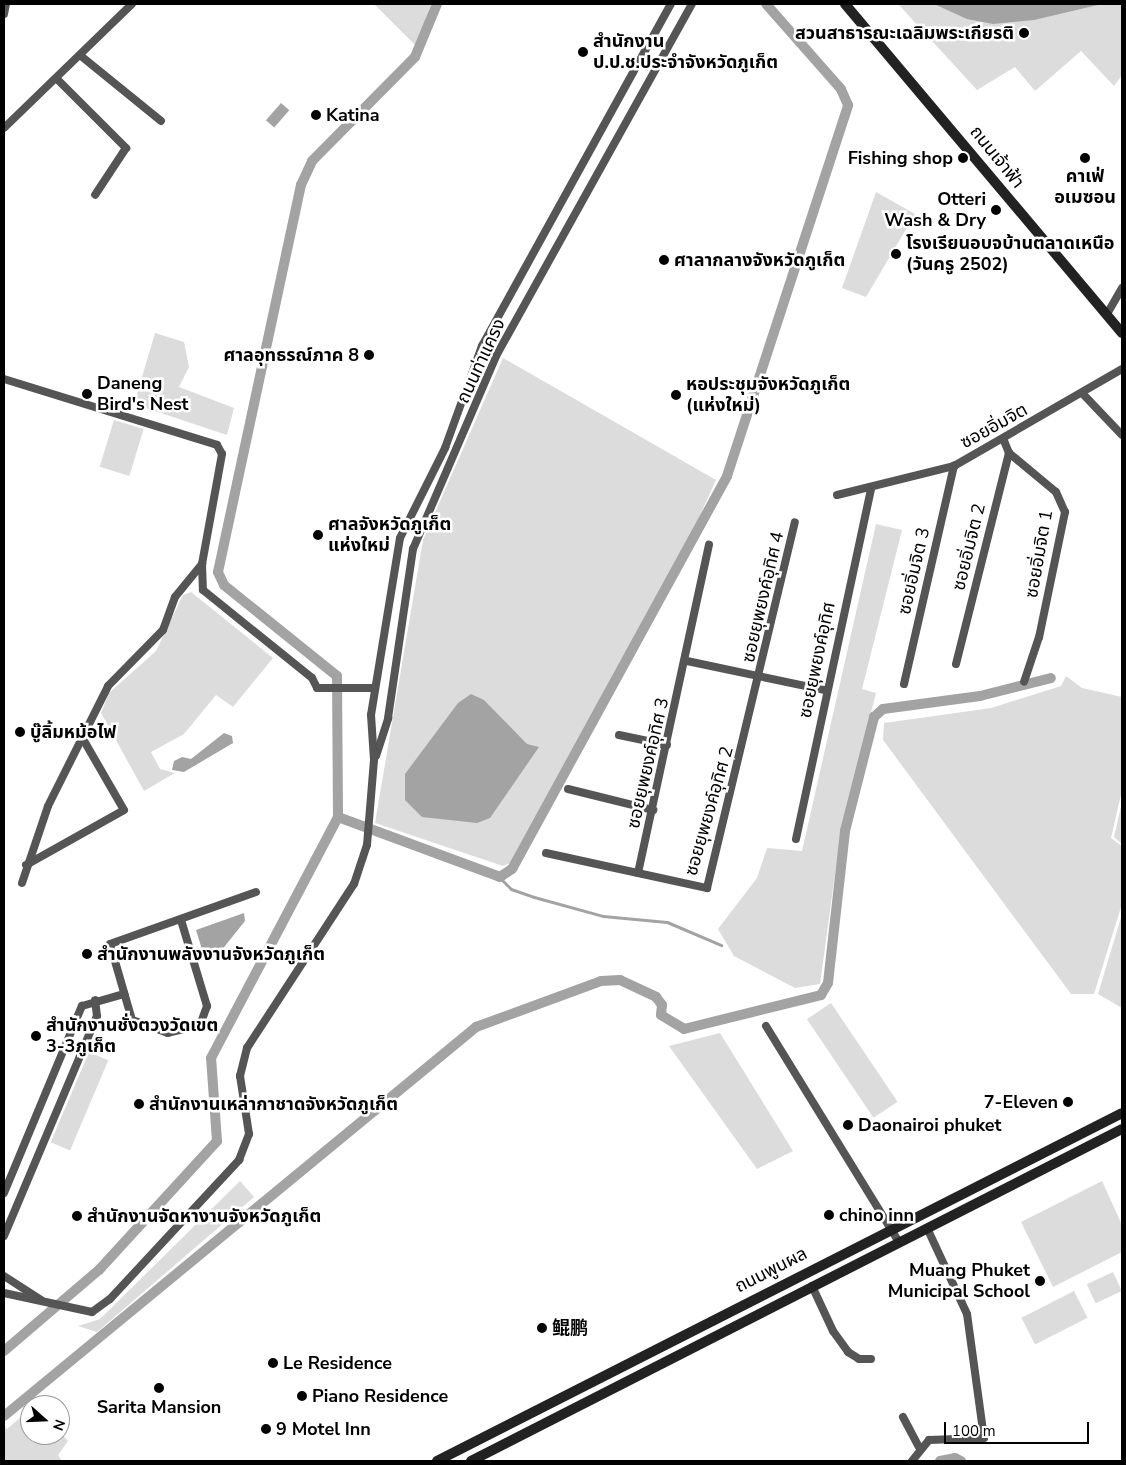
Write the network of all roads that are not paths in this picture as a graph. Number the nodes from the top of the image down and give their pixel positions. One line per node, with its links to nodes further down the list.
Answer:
1 (6, 4): 6 (street)
2 (132, 4): 7 (street)
3 (671, 4): 18 (street, ถนนท่าแครง)
4 (692, 4): 19 (street, ถนนท่าแครง)
5 (845, 4): 13 (main road, ถนนเจ้าฟ้า)
6 (4, 14)
7 (81, 56): 8 (street); 9 (street)
8 (57, 79): 10 (street); 11 (street)
9 (161, 121)
10 (4, 128)
11 (95, 195)
12 (1122, 288): 13 (street)
13 (1107, 314): 14 (main road, ถนนเจ้าฟ้า)
14 (1122, 333)
15 (1122, 369): 17 (street, ซอยอิ่มจิต)
16 (4, 379): 28 (street)
17 (1082, 393): 20 (street); 21 (street, ซอยอิ่มจิต)
18 (462, 398): 19 (street); 34 (street, ถนนท่าแครง)
19 (477, 404): 39 (street, ถนนท่าแครง)
20 (1122, 435)
21 (1004, 438): 22 (street); 23 (street, ซอยอิ่มจิต)
22 (1009, 453): 30 (street, ซอยอิ่มจิต 2); 32 (street, ซอยอิ่มจิต 1)
23 (954, 466): 24 (street, ซอยอิ่มจิต); 33 (street, ซอยอิ่มจิต 3)
24 (871, 488): 25 (street, ซอยอิ่มจิต); 35 (street, ซอยยุพยงค์อุทิศ)
25 (837, 495)
26 (795, 522): 31 (street, ซอยยุพยงค์อุทิศ 4)
27 (709, 545): 29 (street, ซอยยุพยงค์อุทิศ 3)
28 (202, 564): 34 (street); 37 (street)
29 (687, 661): 31 (street); 38 (street, ซอยยุพยงค์อุทิศ 3)
30 (956, 664)
31 (760, 678): 35 (street); 45 (street, ซอยยุพยงค์อุทิศ 2)
32 (1024, 682)
33 (904, 684)
34 (375, 688): 39 (street, ถนนท่าแครง)
35 (825, 690): 42 (street, ซอยยุพยงค์อุทิศ)
36 (620, 735): 38 (street)
37 (83, 739): 44 (street); 44 (street)
38 (668, 745): 41 (street, ซอยยุพยงค์อุทิศ 3)
39 (374, 760): 68 (street, ถนนท่าแครง)
40 (568, 789): 41 (street)
41 (653, 810): 45 (street, ซอยยุพยงค์อุทิศ 3)
42 (796, 839)
43 (546, 853): 45 (street)
44 (26, 866): 46 (street)
45 (638, 873)
46 (22, 883)
47 (256, 892): 48 (street)
48 (181, 920): 49 (street); 49 (street)
49 (124, 994): 50 (street)
50 (95, 1000): 52 (street); 53 (street)
51 (766, 1026): 61 (street)
52 (67, 1042): 53 (street); 54 (street)
53 (83, 1049): 56 (street)
54 (38, 1111): 56 (street); 58 (street)
55 (1122, 1112): 61 (main road, ถนนพูนผล)
56 (54, 1117): 59 (street)
57 (1122, 1130): 62 (main road, ถนนพูนผล)
58 (10, 1178): 59 (street); 60 (street)
59 (26, 1184): 63 (street)
60 (4, 1193)
61 (891, 1228): 64 (street); 72 (main road, ถนนพูนผล)
62 (927, 1228): 64 (main road, ถนนพูนผล); 71 (street)
63 (4, 1236)
64 (898, 1242): 66 (main road, ถนนพูนผล)
65 (4, 1276): 68 (street, ถนนท่าแครง)
66 (812, 1286): 69 (street); 73 (main road, ถนนพูนผล)
67 (4, 1293): 68 (street, ถนนท่าแครง)
68 (43, 1301)
69 (871, 1359)
70 (904, 1417): 71 (street)
71 (919, 1448): 74 (street)
72 (437, 1461)
73 (471, 1461)
74 (912, 1461)

